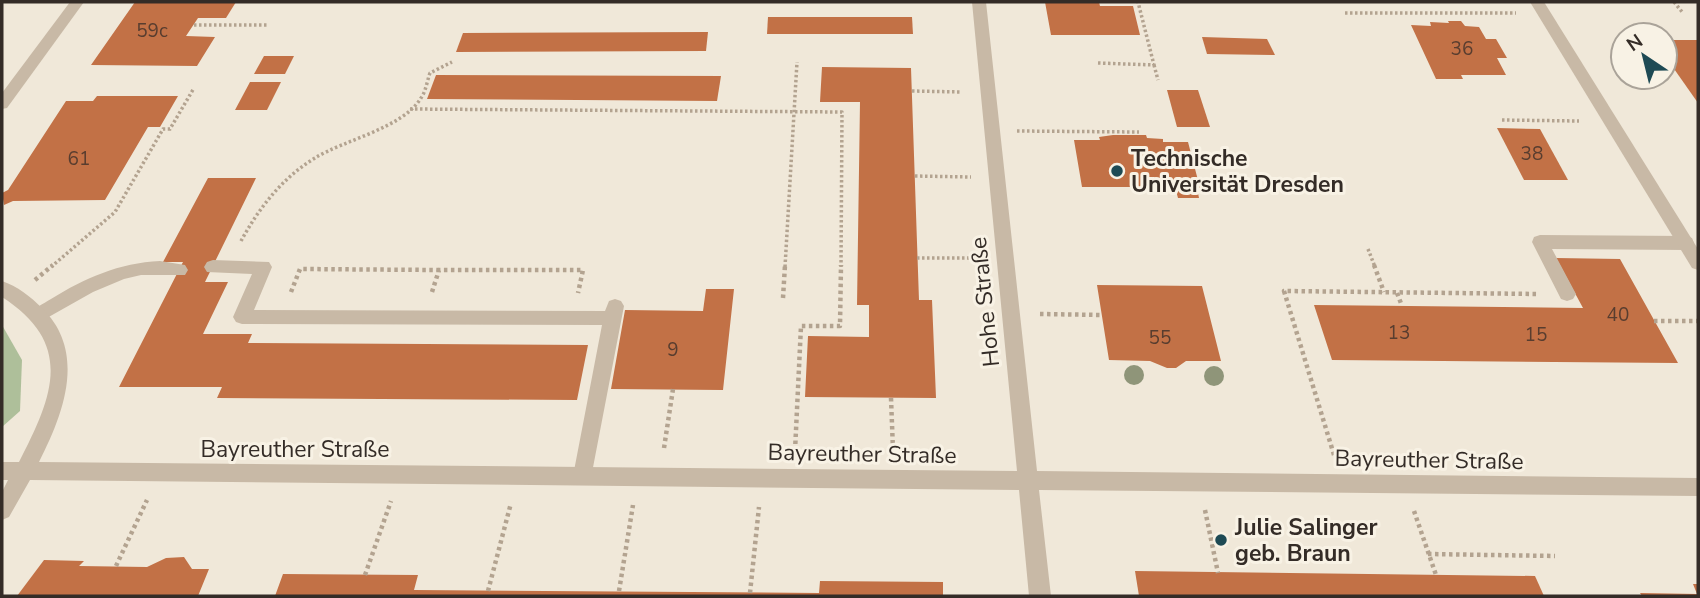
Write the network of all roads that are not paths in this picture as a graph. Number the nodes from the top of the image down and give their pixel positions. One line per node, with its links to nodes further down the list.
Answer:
1 (77, 2): 4 (street)
2 (979, 2): 15 (street, Hohe Straße)
3 (1541, 8): 5 (street)
4 (2, 104)
5 (1686, 243): 6 (street); 10 (street)
6 (1698, 262)
7 (221, 267): 14 (street)
8 (179, 270): 11 (street)
9 (9, 292): 11 (street)
10 (1567, 294)
11 (38, 316): 13 (street)
12 (2, 471): 13 (street, Bayreuther Straße)
13 (26, 471): 14 (street, Bayreuther Straße); 17 (street)
14 (583, 476): 15 (street, Bayreuther Straße)
15 (1028, 480): 16 (street, Bayreuther Straße); 18 (street, Hohe Straße)
16 (1698, 487)
17 (2, 510)
18 (1040, 596)

